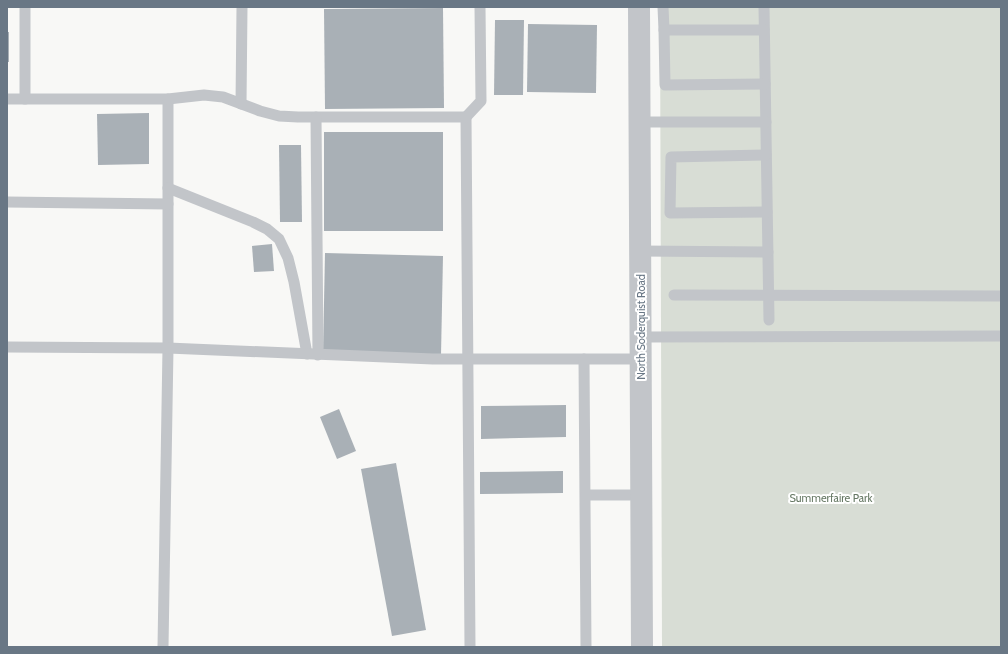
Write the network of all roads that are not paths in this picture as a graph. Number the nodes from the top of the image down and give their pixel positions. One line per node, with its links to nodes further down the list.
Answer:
1 (25, 7): 11 (lane)
2 (242, 7): 13 (lane)
3 (480, 7): 15 (lane)
4 (639, 7): 16 (street, North Soderquist Road)
5 (663, 7): 7 (lane)
6 (764, 7): 8 (lane)
7 (664, 30): 8 (lane); 9 (lane)
8 (764, 30): 9 (lane)
9 (765, 84): 17 (lane)
10 (7, 99): 11 (lane)
11 (25, 99): 12 (lane)
12 (168, 99): 13 (lane); 19 (lane)
13 (241, 104): 14 (lane)
14 (316, 117): 15 (lane); 33 (lane)
15 (466, 117): 34 (lane)
16 (640, 122): 17 (lane); 23 (street, North Soderquist Road)
17 (766, 122): 18 (lane)
18 (766, 155): 22 (lane); 22 (lane)
19 (168, 188): 21 (lane); 33 (lane)
20 (7, 202): 21 (lane)
21 (168, 204): 32 (lane)
22 (767, 212): 24 (lane)
23 (640, 252): 24 (lane); 30 (street, North Soderquist Road)
24 (768, 252): 26 (lane)
25 (674, 295): 26 (lane)
26 (768, 295): 27 (lane); 28 (lane)
27 (1001, 296)
28 (769, 320)
29 (1001, 336): 30 (lane)
30 (641, 337): 36 (street, North Soderquist Road)
31 (7, 347): 32 (lane)
32 (168, 348): 33 (lane); 39 (lane)
33 (312, 355): 34 (lane)
34 (468, 359): 35 (lane); 40 (lane)
35 (584, 359): 36 (lane); 37 (lane)
36 (641, 359): 38 (street, North Soderquist Road)
37 (586, 495): 38 (lane); 41 (lane)
38 (641, 495): 42 (street, North Soderquist Road)
39 (163, 647)
40 (470, 647)
41 (586, 647)
42 (642, 647)

